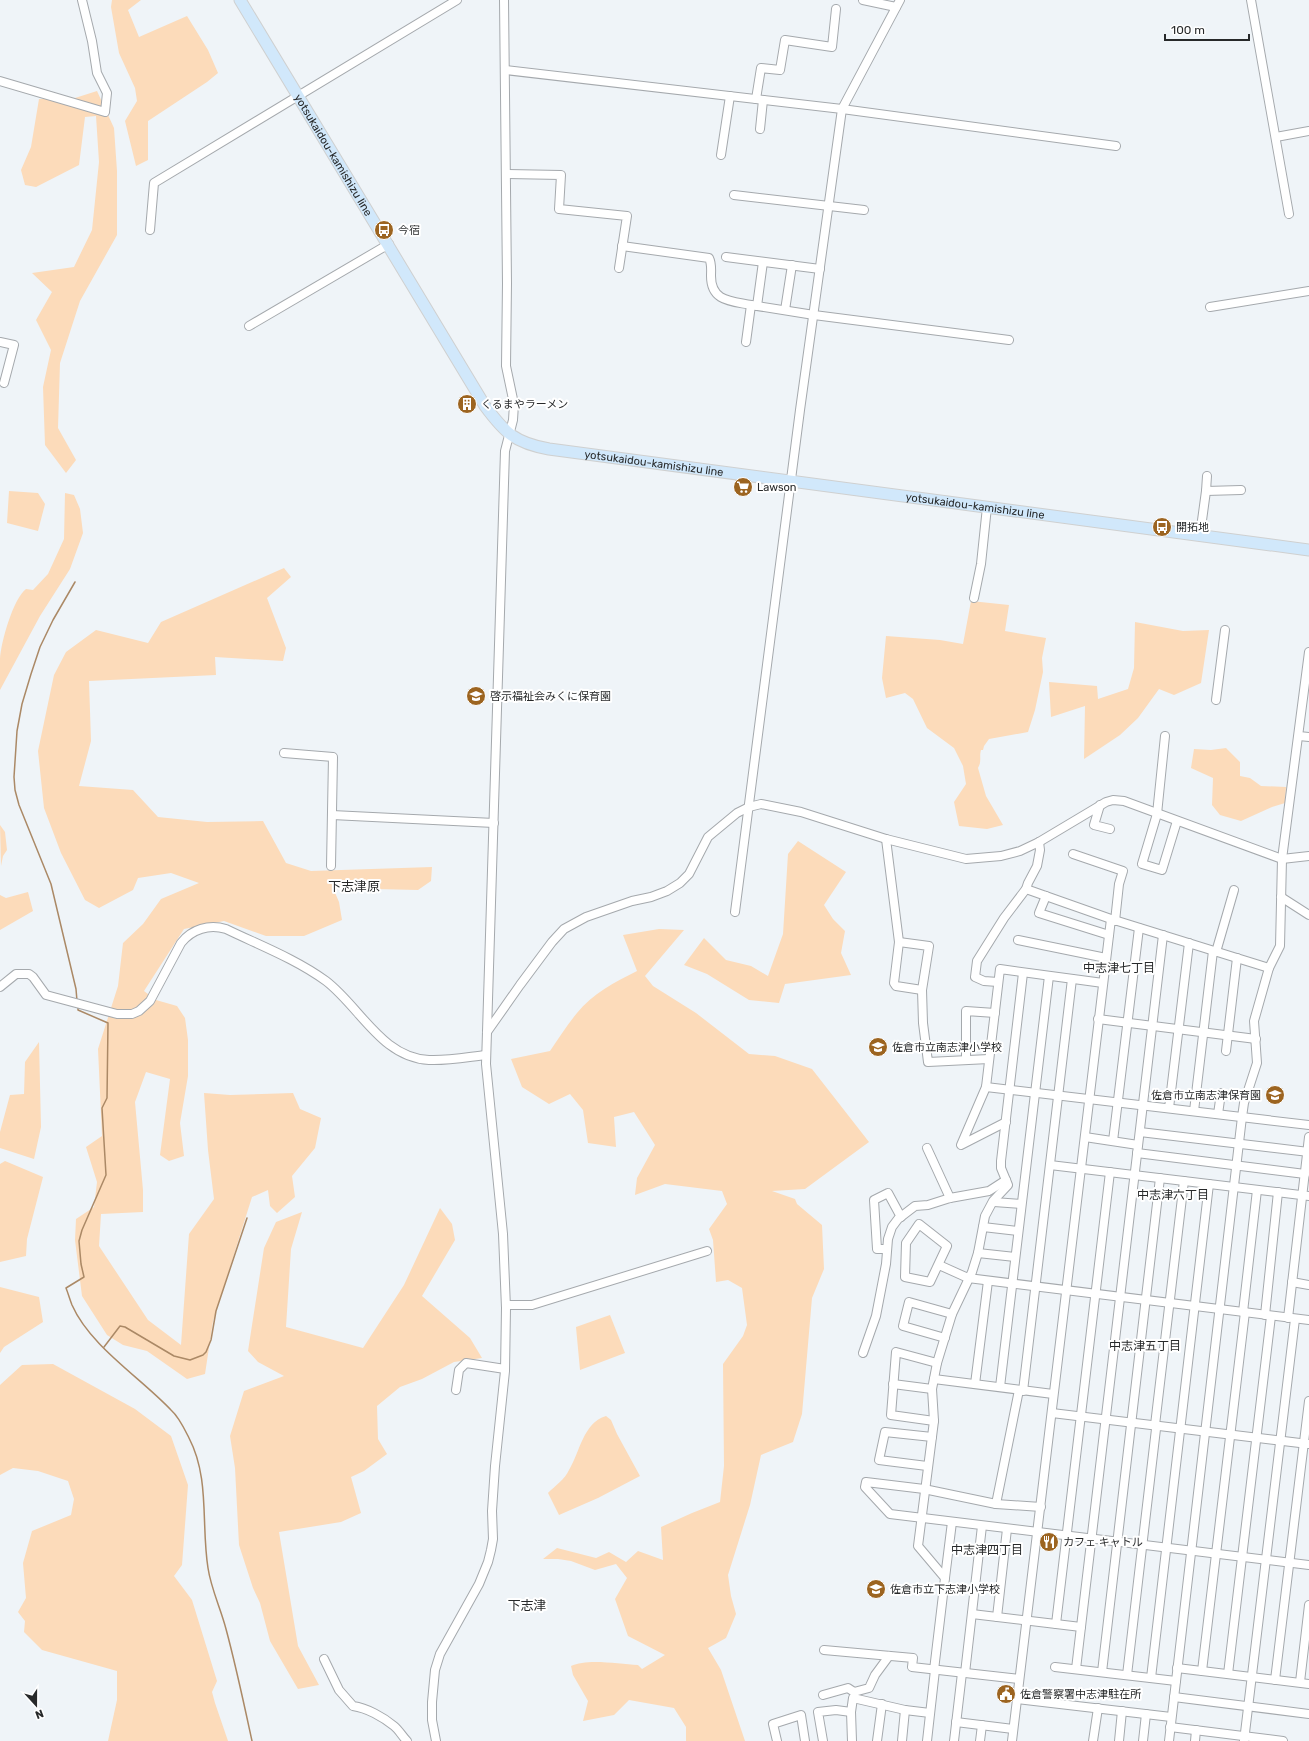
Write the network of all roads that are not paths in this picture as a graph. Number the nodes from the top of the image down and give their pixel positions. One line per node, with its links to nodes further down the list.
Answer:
1 (82, 0): 10 (street)
2 (240, 0): 12 (main road, yotsukaidou-kamishizu line)
3 (456, 0): 12 (street)
4 (504, 0): 9 (street)
5 (863, 0): 7 (street)
6 (1251, 0): 17 (street)
7 (898, 3): 14 (street)
8 (836, 9): 13 (street)
9 (505, 70): 11 (street); 20 (street)
10 (0, 81)
11 (730, 96): 13 (street); 19 (street)
12 (298, 97): 25 (street); 26 (main road, yotsukaidou-kamishizu line)
13 (759, 99): 14 (street); 15 (street)
14 (842, 109): 18 (street); 22 (street)
15 (760, 128)
16 (1309, 131): 17 (street)
17 (1276, 137): 24 (street)
18 (1116, 146)
19 (721, 156)
20 (506, 174): 27 (street); 43 (street)
21 (734, 195): 22 (street)
22 (828, 206): 23 (street); 32 (street)
23 (864, 210)
24 (1289, 214)
25 (150, 230)
26 (389, 244): 38 (street); 43 (main road, yotsukaidou-kamishizu line)
27 (622, 246): 31 (street); 34 (street)
28 (726, 257): 29 (street)
29 (763, 262): 30 (street); 34 (street)
30 (792, 265): 32 (street); 36 (street)
31 (619, 268)
32 (820, 269): 37 (street)
33 (1309, 290): 35 (street)
34 (754, 305): 36 (street); 41 (street)
35 (1210, 307)
36 (785, 310): 37 (street)
37 (814, 315): 39 (street); 45 (street)
38 (249, 326)
39 (1009, 340)
40 (0, 342): 42 (street)
41 (746, 342)
42 (4, 383)
43 (509, 434): 45 (main road, yotsukaidou-kamishizu line); 65 (street)
44 (1208, 476): 47 (street)
45 (791, 481): 48 (main road, yotsukaidou-kamishizu line); 61 (street)
46 (1241, 490): 47 (street)
47 (1206, 491): 49 (street)
48 (987, 507): 49 (main road, yotsukaidou-kamishizu line); 51 (street)
49 (1200, 535): 50 (main road, yotsukaidou-kamishizu line)
50 (1309, 550)
51 (974, 598)
52 (1225, 630): 55 (street)
53 (1309, 652): 54 (street)
54 (1307, 687): 57 (street)
55 (1216, 700)
56 (1165, 736): 62 (street)
57 (1299, 736): 58 (street); 71 (street)
58 (1309, 737)
59 (284, 753): 63 (street)
60 (1100, 805): 62 (street); 66 (street); 68 (street)
61 (749, 808): 67 (street); 77 (street); 102 (street)
62 (1157, 814): 64 (street); 64 (street)
63 (332, 815): 65 (street); 72 (street)
64 (1177, 821): 71 (street)
65 (494, 822): 102 (street)
66 (1110, 830)
67 (886, 839): 68 (street); 84 (street)
68 (1039, 842): 73 (street)
69 (1073, 854): 79 (street)
70 (1309, 856): 71 (street)
71 (1282, 859): 76 (street)
72 (331, 866)
73 (1026, 889): 75 (street); 93 (street)
74 (1234, 890): 86 (street)
75 (1046, 896): 79 (street); 81 (street)
76 (1281, 897): 78 (street); 89 (street)
77 (735, 912)
78 (1309, 914)
79 (1113, 920): 80 (street); 81 (street)
80 (1139, 928): 82 (street); 99 (street)
81 (1109, 935): 87 (street)
82 (1163, 935): 85 (street); 100 (street)
83 (1018, 940): 87 (street)
84 (899, 942): 96 (street); 96 (street)
85 (1189, 943): 86 (street); 101 (street)
86 (1215, 951): 88 (street); 103 (street)
87 (1106, 958): 94 (street)
88 (1237, 958): 89 (street); 104 (street)
89 (1269, 968): 105 (street)
90 (1023, 972): 91 (street); 93 (street); 111 (street)
91 (1048, 976): 92 (street); 112 (street)
92 (1072, 979): 94 (street); 114 (street)
93 (998, 982): 97 (street)
94 (1104, 983): 98 (street)
95 (0, 987): 107 (street)
96 (922, 990): 109 (street)
97 (995, 1013): 108 (street); 109 (street)
98 (1098, 1019): 99 (street); 115 (street)
99 (1128, 1023): 100 (street); 116 (street)
100 (1152, 1027): 101 (street); 117 (street)
101 (1178, 1030): 103 (street); 118 (street)
102 (486, 1033): 107 (street)
103 (1203, 1033): 104 (street); 119 (street)
104 (1228, 1035): 105 (street); 106 (street)
105 (1256, 1039): 121 (street)
106 (1226, 1051)
107 (486, 1055): 168 (street)
108 (990, 1059): 109 (street); 110 (street)
109 (966, 1060)
110 (986, 1088): 111 (street); 122 (street)
111 (1009, 1090): 112 (street); 122 (street)
112 (1034, 1093): 114 (street); 148 (street)
113 (1221, 1093): 120 (street)
114 (1058, 1096): 115 (street); 132 (street)
115 (1089, 1099): 116 (street); 125 (street)
116 (1118, 1103): 117 (street); 127 (street)
117 (1143, 1106): 118 (street); 124 (street)
118 (1169, 1108): 119 (street)
119 (1194, 1111): 120 (street)
120 (1218, 1114): 121 (street)
121 (1242, 1117): 123 (street); 128 (street)
122 (1006, 1122): 139 (street)
123 (1309, 1126)
124 (1140, 1132): 128 (street); 130 (street)
125 (1085, 1137): 127 (street); 134 (street)
126 (1309, 1137): 131 (street)
127 (1113, 1141): 130 (street)
128 (1239, 1143): 131 (street); 133 (street)
129 (928, 1148): 146 (street)
130 (1138, 1149): 133 (street); 137 (street)
131 (1308, 1151): 136 (street)
132 (1050, 1165): 134 (street); 162 (street)
133 (1236, 1165): 136 (street); 142 (street)
134 (1081, 1169): 135 (street); 163 (street)
135 (1110, 1172): 137 (street); 164 (street)
136 (1305, 1174): 145 (street)
137 (1135, 1175): 138 (street); 165 (street)
138 (1160, 1178): 140 (street); 166 (street)
139 (1006, 1180): 146 (street); 147 (street)
140 (1184, 1181): 141 (street); 167 (street)
141 (1209, 1184): 142 (street); 169 (street)
142 (1234, 1187): 143 (street); 170 (street)
143 (1257, 1190): 144 (street); 171 (street)
144 (1278, 1192): 145 (street); 173 (street)
145 (1306, 1195): 159 (street)
146 (950, 1198): 149 (street)
147 (994, 1202): 148 (street); 150 (street)
148 (1021, 1204): 151 (street)
149 (901, 1217): 152 (street); 152 (street)
150 (983, 1227): 151 (street); 154 (street)
151 (1018, 1231): 155 (street)
152 (887, 1249): 177 (street)
153 (707, 1251): 168 (street)
154 (978, 1253): 155 (street); 157 (street)
155 (1015, 1257): 160 (street)
156 (939, 1265): 156 (street); 157 (street)
157 (968, 1278): 158 (street); 172 (street)
158 (988, 1281): 160 (street); 182 (street)
159 (1292, 1282): 161 (street); 174 (street)
160 (1012, 1284): 162 (street); 183 (street)
161 (1309, 1285)
162 (1036, 1287): 163 (street); 186 (street)
163 (1066, 1290): 164 (street); 187 (street)
164 (1095, 1294): 165 (street); 190 (street)
165 (1120, 1297): 166 (street); 191 (street)
166 (1145, 1300): 167 (street); 193 (street)
167 (1169, 1303): 169 (street); 194 (street)
168 (506, 1305): 179 (street)
169 (1193, 1306): 170 (street); 195 (street)
170 (1220, 1310): 171 (street); 196 (street)
171 (1244, 1312): 173 (street); 197 (street)
172 (952, 1314): 176 (street); 176 (street)
173 (1268, 1315): 174 (street); 199 (street)
174 (1291, 1318): 175 (street); 200 (street)
175 (1309, 1320)
176 (945, 1338): 178 (street)
177 (863, 1353)
178 (938, 1363): 180 (street); 181 (street)
179 (505, 1369): 185 (street); 271 (street)
180 (934, 1379): 182 (street); 184 (street)
181 (893, 1384): 184 (street); 192 (street)
182 (974, 1384): 183 (street)
183 (1000, 1387): 186 (street)
184 (932, 1389): 192 (street)
185 (456, 1390)
186 (1021, 1390): 187 (street); 204 (street)
187 (1053, 1394): 189 (street)
188 (1309, 1401): 201 (street)
189 (1052, 1412): 190 (street); 205 (street)
190 (1081, 1416): 191 (street); 211 (street)
191 (1106, 1419): 193 (street); 212 (street)
192 (934, 1421): 198 (street)
193 (1131, 1422): 194 (street); 213 (street)
194 (1155, 1425): 195 (street); 214 (street)
195 (1179, 1428): 196 (street); 215 (street)
196 (1205, 1431): 197 (street); 216 (street)
197 (1231, 1434): 199 (street); 217 (street)
198 (932, 1437): 202 (street); 202 (street)
199 (1256, 1437): 200 (street); 218 (street)
200 (1280, 1440): 201 (street); 219 (street)
201 (1306, 1443): 220 (street)
202 (927, 1466): 203 (street)
203 (924, 1490): 204 (street); 206 (street); 206 (street)
204 (996, 1504): 205 (street)
205 (1041, 1507): 210 (street)
206 (921, 1519): 207 (street); 222 (street)
207 (952, 1522): 208 (street); 222 (street)
208 (982, 1526): 209 (street); 224 (street)
209 (1007, 1529): 210 (street); 225 (street)
210 (1037, 1533): 211 (street); 226 (street)
211 (1067, 1536): 212 (street); 227 (street)
212 (1092, 1539): 213 (street); 228 (street)
213 (1117, 1542): 214 (street); 237 (street)
214 (1143, 1545): 215 (street); 240 (street)
215 (1167, 1548): 216 (street); 242 (street)
216 (1191, 1551): 217 (street); 233 (street)
217 (1217, 1554): 218 (street); 236 (street)
218 (1242, 1557): 219 (street); 239 (street)
219 (1266, 1560): 220 (street); 241 (street)
220 (1290, 1563): 221 (street); 244 (street)
221 (1309, 1565)
222 (945, 1578): 235 (street)
223 (1309, 1605): 246 (street)
224 (972, 1614): 225 (street); 238 (street)
225 (997, 1617): 226 (street)
226 (1027, 1620): 227 (street); 243 (street)
227 (1056, 1624): 228 (street)
228 (1081, 1627): 234 (street)
229 (824, 1650): 230 (street)
230 (890, 1656): 235 (street); 249 (street)
231 (324, 1659): 270 (street)
232 (1055, 1667): 234 (street)
233 (1178, 1668): 236 (street); 245 (street)
234 (1076, 1669): 237 (street)
235 (934, 1670): 238 (street); 258 (street)
236 (1202, 1671): 239 (street)
237 (1102, 1672): 240 (street)
238 (963, 1673): 243 (street); 262 (street)
239 (1228, 1674): 241 (street)
240 (1127, 1675): 242 (street)
241 (1252, 1677): 244 (street); 253 (street)
242 (1151, 1678): 245 (street)
243 (1019, 1679): 251 (street)
244 (1275, 1680): 246 (street)
245 (1176, 1681): 250 (street)
246 (1300, 1682): 247 (street)
247 (1309, 1684)
248 (822, 1695): 249 (street)
249 (853, 1695): 252 (street); 257 (street)
250 (1174, 1698): 253 (street); 261 (street)
251 (1017, 1699): 254 (street); 265 (street)
252 (882, 1704): 255 (street); 276 (street)
253 (1248, 1707): 260 (street); 268 (street)
254 (1098, 1708): 256 (street); 282 (street)
255 (905, 1710): 258 (street); 277 (street)
256 (1122, 1711): 259 (street); 283 (street)
257 (851, 1712): 274 (street); 275 (street)
258 (930, 1713): 278 (street)
259 (1146, 1714): 261 (street); 284 (street)
260 (1309, 1714)
261 (1171, 1717): 264 (street)
262 (956, 1722): 263 (street); 279 (street)
263 (982, 1725): 265 (street); 280 (street)
264 (1170, 1727): 266 (street); 285 (street)
265 (1013, 1729): 281 (street)
266 (1196, 1730): 267 (street); 286 (street)
267 (1221, 1737): 268 (street)
268 (1244, 1739): 269 (street)
269 (1269, 1740): 287 (street)
270 (407, 1741)
271 (436, 1741)
272 (777, 1741): 273 (street)
273 (805, 1741)
274 (823, 1741)
275 (852, 1741)
276 (877, 1741)
277 (902, 1741)
278 (927, 1741)
279 (954, 1741)
280 (980, 1741)
281 (1012, 1741)
282 (1093, 1741)
283 (1119, 1741)
284 (1143, 1741)
285 (1169, 1741)
286 (1195, 1741)
287 (1283, 1741)

